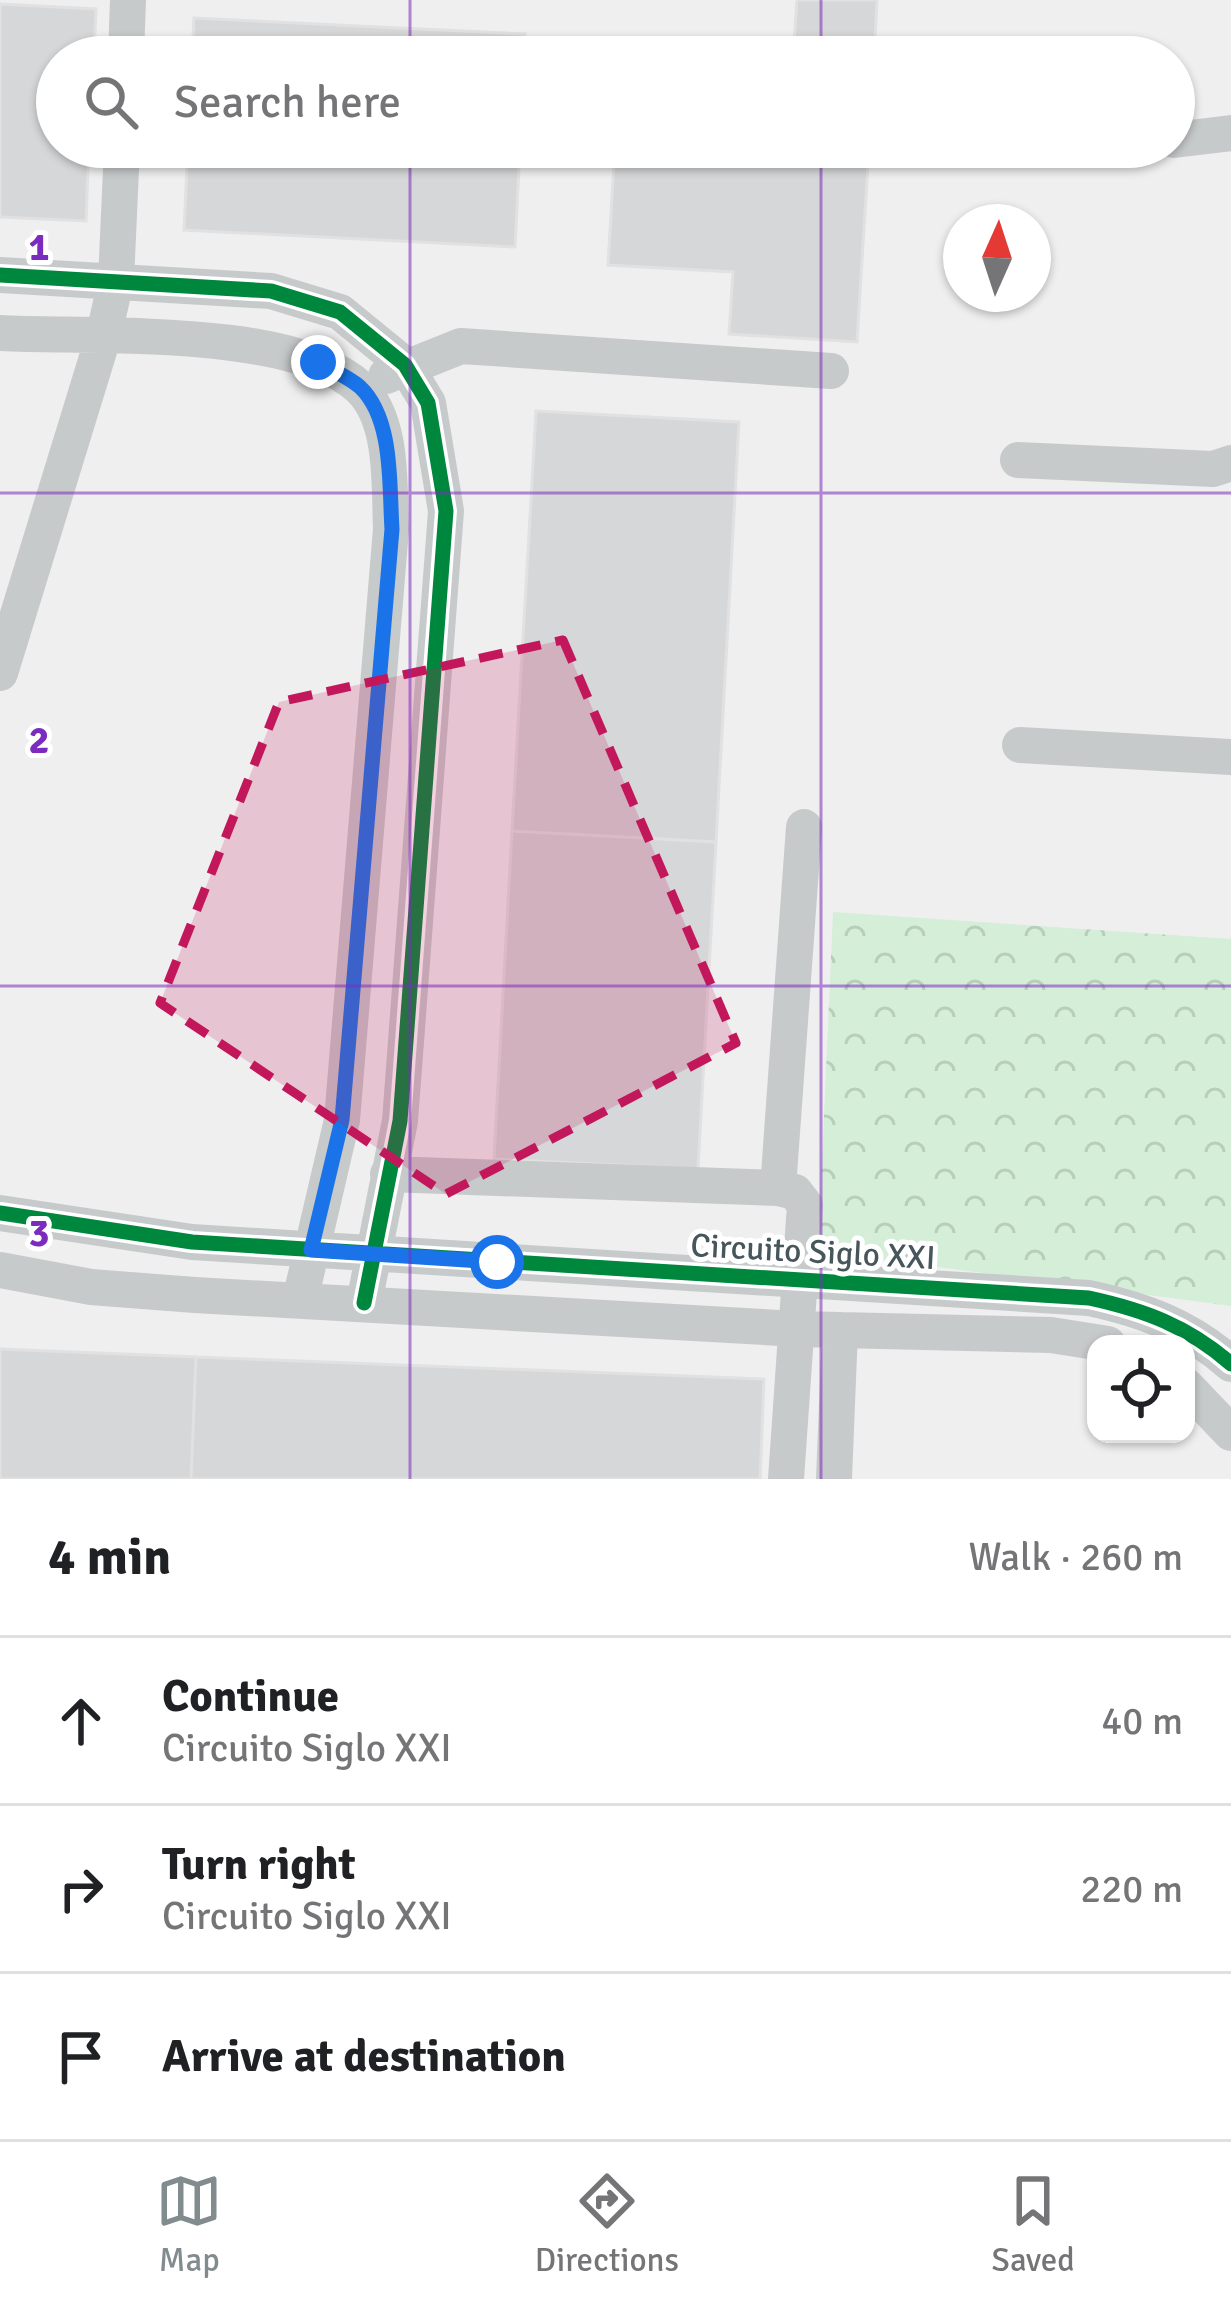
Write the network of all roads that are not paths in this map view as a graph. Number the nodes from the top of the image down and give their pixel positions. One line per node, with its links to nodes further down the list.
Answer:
1 (128, 0): 2 (street)
2 (126, 36)
3 (1231, 133): 4 (street)
4 (1195, 138)
5 (1195, 144): 6 (street)
6 (1231, 152)
7 (121, 168): 9 (street)
8 (0, 275): 9 (street)
9 (116, 281): 11 (street); 12 (street)
10 (0, 332): 11 (street)
11 (103, 338): 14 (street); 17 (street)
12 (405, 365): 13 (street); 14 (street); 21 (street)
13 (831, 371)
14 (362, 388): 24 (street)
15 (1018, 460): 16 (street)
16 (1225, 470)
17 (0, 673)
18 (1020, 746): 19 (street)
19 (1231, 757)
20 (804, 827): 22 (street)
21 (388, 1174): 22 (street); 25 (street)
22 (778, 1188): 27 (street)
23 (0, 1213): 24 (street, Circuito Siglo XXI)
24 (311, 1250): 25 (street, Circuito Siglo XXI); 28 (street)
25 (373, 1255): 27 (street, Circuito Siglo XXI); 29 (street)
26 (0, 1270): 28 (street)
27 (800, 1282): 30 (street); 33 (street, Circuito Siglo XXI)
28 (300, 1300): 29 (street)
29 (364, 1303): 30 (street)
30 (798, 1329): 31 (street); 36 (street)
31 (840, 1330): 32 (street); 37 (street)
32 (1087, 1341)
33 (1214, 1350)
34 (1195, 1395): 35 (street)
35 (1231, 1433)
36 (785, 1479)
37 (834, 1479)

